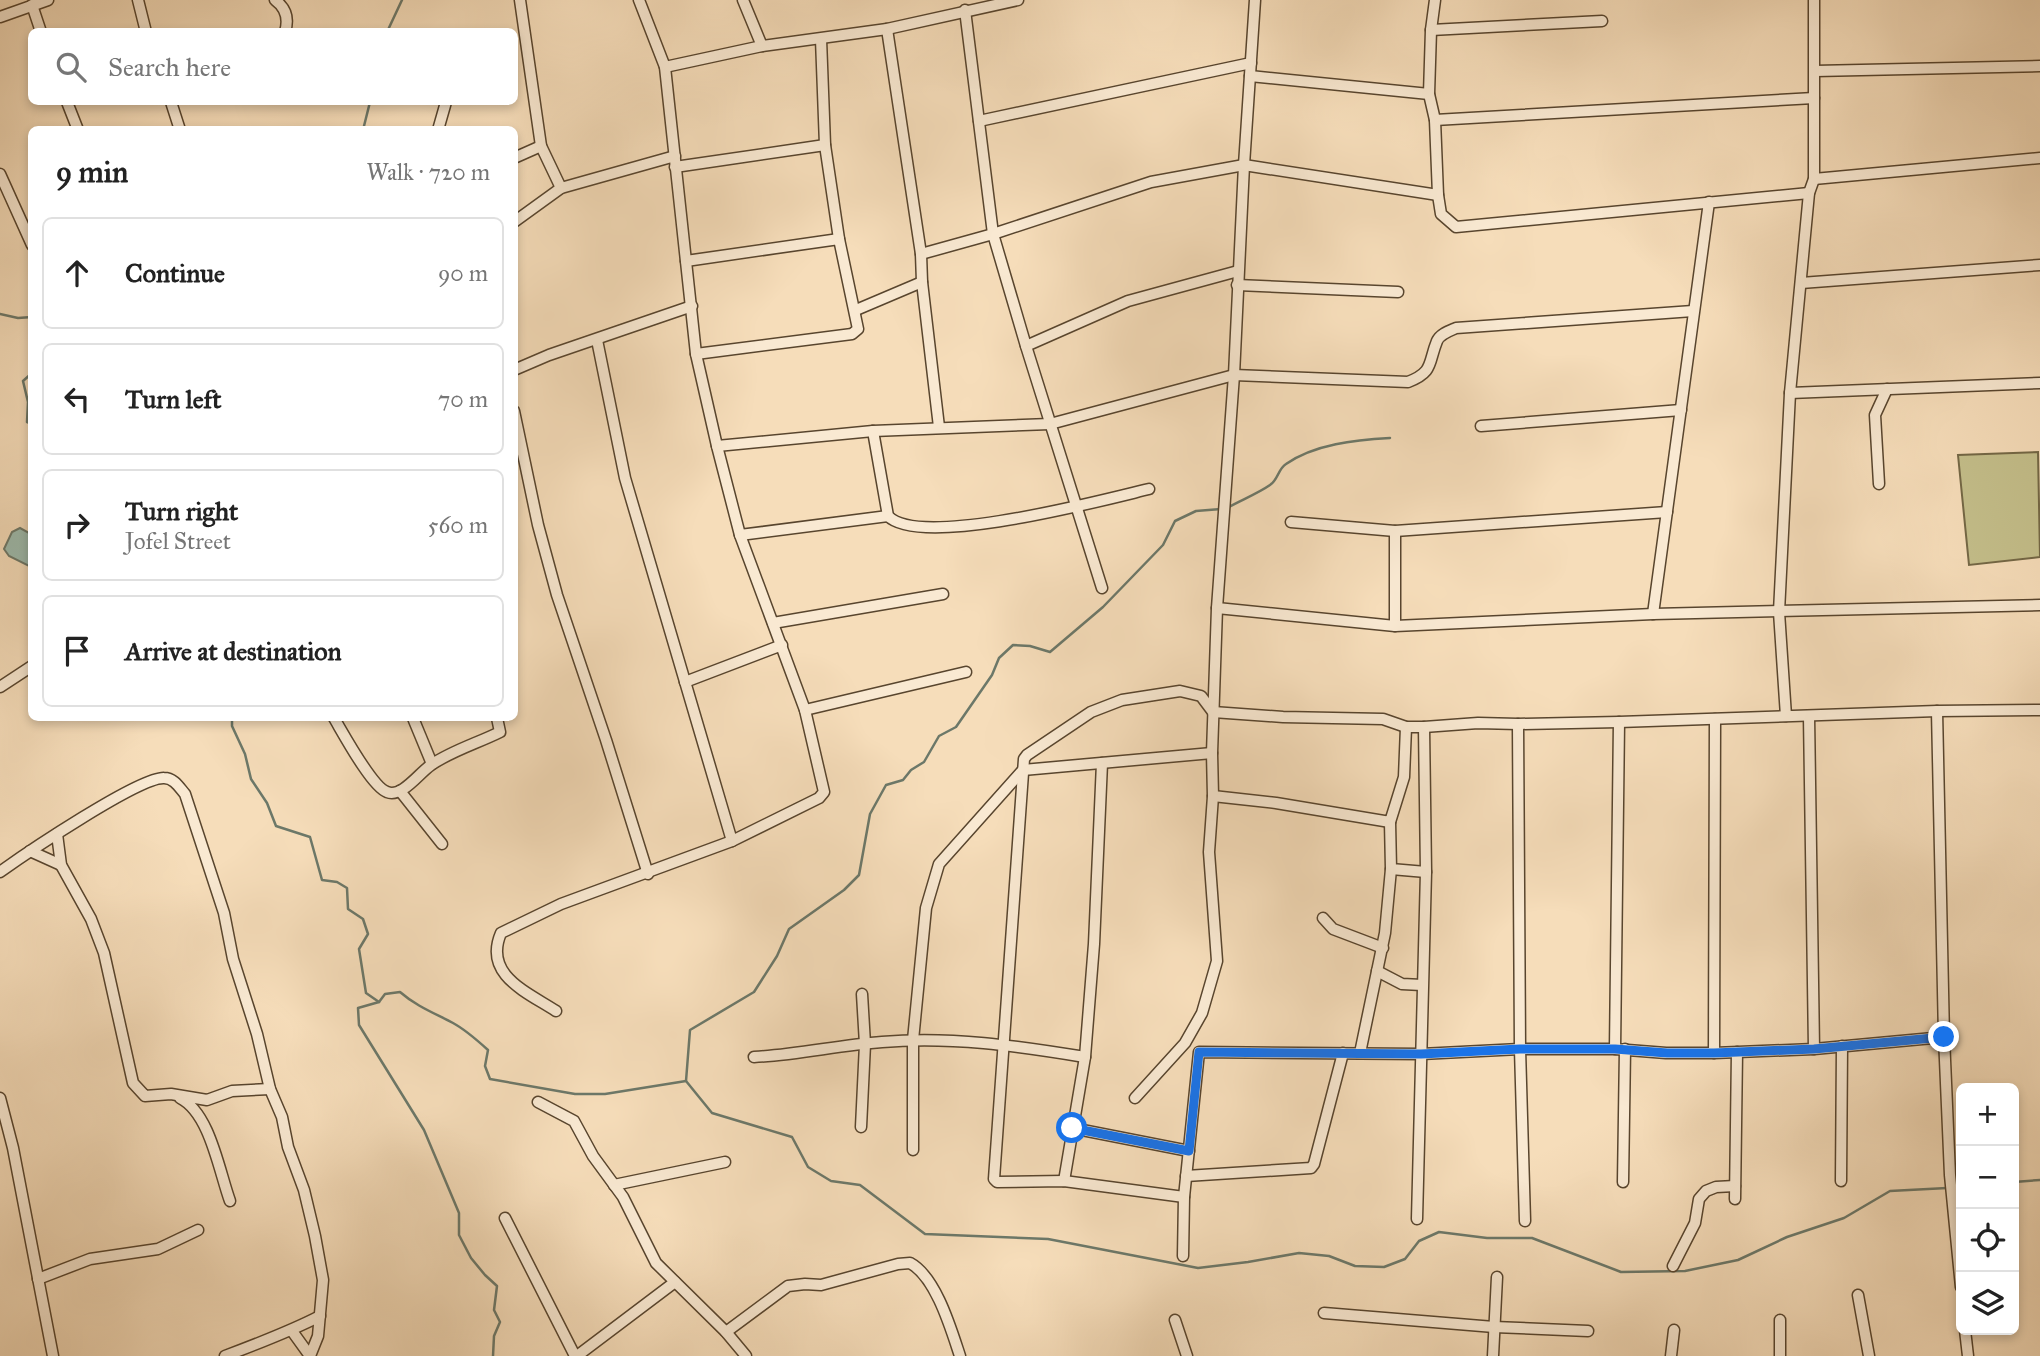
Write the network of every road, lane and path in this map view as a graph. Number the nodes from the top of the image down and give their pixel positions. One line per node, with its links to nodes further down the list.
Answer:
1 (48, 0): 12 (street)
2 (138, 0): 17 (street)
3 (275, 0): 18 (street)
4 (520, 0): 39 (street)
5 (639, 0): 25 (street)
6 (743, 0): 22 (street)
7 (1018, 0): 11 (street)
8 (1255, 0): 23 (street)
9 (1435, 0): 20 (street)
10 (1814, 0): 26 (street)
11 (988, 3): 13 (street)
12 (32, 5): 14 (street); 16 (street)
13 (965, 10): 19 (street); 34 (street)
14 (0, 17)
15 (1602, 21): 20 (street)
16 (40, 28)
17 (145, 28)
18 (286, 28)
19 (887, 29): 21 (street); 54 (street)
20 (1431, 30): 28 (street)
21 (821, 39): 22 (street); 38 (street)
22 (762, 46): 25 (street)
23 (1251, 63): 27 (street); 34 (street)
24 (2040, 66): 26 (street)
25 (665, 67): 42 (street)
26 (1815, 71): 29 (street)
27 (1250, 76): 28 (street); 43 (street)
28 (1429, 94): 33 (street)
29 (1814, 98): 33 (street); 45 (street)
30 (67, 105): 35 (street)
31 (172, 105): 36 (street)
32 (445, 105): 37 (street)
33 (1436, 120): 48 (street)
34 (979, 121): 52 (street)
35 (76, 126)
36 (179, 126)
37 (439, 126)
38 (825, 145): 42 (street); 53 (street)
39 (541, 146): 40 (street); 46 (street)
40 (518, 156)
41 (2040, 158): 45 (street)
42 (675, 161): 46 (street); 55 (street)
43 (1244, 164): 48 (street); 52 (street); 57 (street)
44 (0, 174): 51 (street)
45 (1814, 178): 47 (street)
46 (561, 188): 50 (street)
47 (1809, 193): 49 (street); 59 (street)
48 (1437, 195): 49 (street)
49 (1709, 202): 64 (street)
50 (518, 219)
51 (28, 226)
52 (993, 233): 54 (street); 66 (street)
53 (839, 239): 55 (street); 63 (street)
54 (921, 254): 58 (street)
55 (686, 261): 62 (street)
56 (2040, 265): 59 (street)
57 (1238, 271): 60 (street); 66 (street)
58 (922, 282): 63 (street); 76 (street)
59 (1801, 283): 72 (street)
60 (1237, 285): 61 (street); 69 (street)
61 (1398, 292)
62 (691, 306): 65 (street); 67 (street)
63 (856, 310): 67 (street)
64 (1693, 311): 69 (street); 73 (street)
65 (597, 340): 68 (street); 99 (street)
66 (1026, 346): 74 (street)
67 (695, 354): 79 (street)
68 (518, 368)
69 (1234, 375): 74 (street); 91 (street)
70 (2040, 383): 71 (street)
71 (1887, 389): 72 (street); 80 (street)
72 (1790, 393): 92 (street)
73 (1681, 410): 75 (street); 83 (street)
74 (1050, 424): 76 (street); 82 (street)
75 (1480, 426)
76 (939, 427): 78 (street)
77 (518, 430): 130 (street)
78 (873, 431): 79 (street); 84 (street)
79 (717, 446): 87 (street)
80 (1879, 484)
81 (1149, 489): 82 (street)
82 (1076, 506): 84 (street); 88 (street)
83 (1667, 512): 86 (street); 93 (street)
84 (888, 516): 87 (street)
85 (1291, 522): 86 (street)
86 (1395, 531): 95 (street)
87 (740, 535): 94 (street)
88 (1102, 588)
89 (943, 594): 94 (street)
90 (2040, 605): 92 (street)
91 (1217, 608): 95 (street); 104 (street)
92 (1779, 612): 93 (street); 105 (street)
93 (1653, 614): 95 (street)
94 (773, 623): 96 (street)
95 (1395, 626)
96 (782, 645): 99 (street); 101 (street)
97 (28, 669): 100 (street)
98 (966, 672): 101 (street)
99 (685, 682): 123 (street)
100 (0, 687)
101 (805, 710): 123 (street)
102 (2040, 710): 103 (street)
103 (1937, 711): 106 (street); 137 (street)
104 (1213, 712): 113 (street); 115 (street); 118 (street)
105 (1786, 716): 106 (street); 107 (street)
106 (1809, 716): 144 (street)
107 (1715, 719): 111 (street); 147 (street)
108 (336, 721): 119 (street)
109 (414, 721): 117 (street)
110 (498, 721): 117 (street)
111 (1619, 722): 112 (street); 143 (street)
112 (1517, 724): 114 (street); 142 (street)
113 (1406, 727): 114 (street); 121 (street)
114 (1424, 727): 129 (street)
115 (1212, 753): 116 (street); 120 (street)
116 (1102, 763): 118 (street); 151 (street)
117 (432, 764): 119 (street)
118 (1023, 771): 138 (street); 139 (street)
119 (400, 791): 124 (street)
120 (1213, 796): 121 (street); 155 (street)
121 (1390, 822): 127 (street)
122 (57, 834): 125 (street); 126 (street); 152 (street)
123 (733, 841): 130 (street)
124 (442, 844)
125 (30, 850): 126 (street); 128 (street)
126 (61, 865): 153 (street)
127 (1391, 869): 129 (street); 132 (street)
128 (0, 872)
129 (1426, 872): 134 (street)
130 (648, 874): 136 (street)
131 (1324, 918): 132 (street)
132 (1382, 948): 133 (street)
133 (1377, 971): 134 (street); 148 (street)
134 (1422, 985): 149 (street)
135 (862, 994): 140 (street)
136 (556, 1011)
137 (1944, 1037): 141 (street); 177 (street)
138 (913, 1040): 139 (street); 140 (street); 159 (street)
139 (1004, 1043): 151 (street); 163 (street)
140 (864, 1044): 150 (street); 157 (street)
141 (1842, 1046): 144 (street); 164 (street)
142 (1520, 1049): 143 (street); 149 (street); 173 (street)
143 (1620, 1049): 147 (street); 165 (street)
144 (1814, 1049): 146 (street)
145 (1343, 1052): 148 (street); 160 (street); 162 (street)
146 (1737, 1052): 147 (street); 167 (street)
147 (1714, 1053)
148 (1360, 1054): 149 (street)
149 (1421, 1054): 172 (street)
150 (754, 1057)
151 (1085, 1057): 158 (street)
152 (270, 1089): 153 (street); 183 (street)
153 (171, 1094): 170 (street)
154 (0, 1098): 179 (street)
155 (1135, 1098)
156 (538, 1102): 166 (street)
157 (861, 1127)
158 (1072, 1128): 160 (street); 163 (street)
159 (914, 1150)
160 (1189, 1151): 162 (street)
161 (725, 1162): 166 (street)
162 (1186, 1176): 168 (street)
163 (1064, 1181): 168 (street)
164 (1841, 1181)
165 (1623, 1182)
166 (614, 1185): 180 (street)
167 (1735, 1186): 169 (street); 176 (street)
168 (1184, 1197): 175 (street)
169 (1735, 1199)
170 (230, 1201)
171 (505, 1219): 195 (street)
172 (1416, 1219)
173 (1525, 1221)
174 (198, 1230): 179 (street)
175 (1183, 1256)
176 (1673, 1266)
177 (1960, 1272)
178 (1497, 1277): 186 (street)
179 (38, 1279): 192 (street)
180 (676, 1282): 190 (street); 195 (street)
181 (1858, 1295): 202 (street)
182 (1324, 1313): 186 (street)
183 (320, 1316): 188 (street); 194 (street)
184 (1175, 1320): 198 (street)
185 (1780, 1320): 201 (street)
186 (1494, 1327): 189 (street); 199 (street)
187 (1674, 1330): 200 (street)
188 (292, 1331): 193 (street); 194 (street)
189 (1588, 1331)
190 (726, 1332): 196 (street); 197 (street)
191 (1966, 1335): 203 (street)
192 (52, 1356)
193 (225, 1356)
194 (310, 1356)
195 (576, 1356)
196 (746, 1356)
197 (960, 1356)
198 (1187, 1356)
199 (1493, 1356)
200 (1671, 1356)
201 (1780, 1356)
202 (1868, 1356)
203 (1968, 1356)

